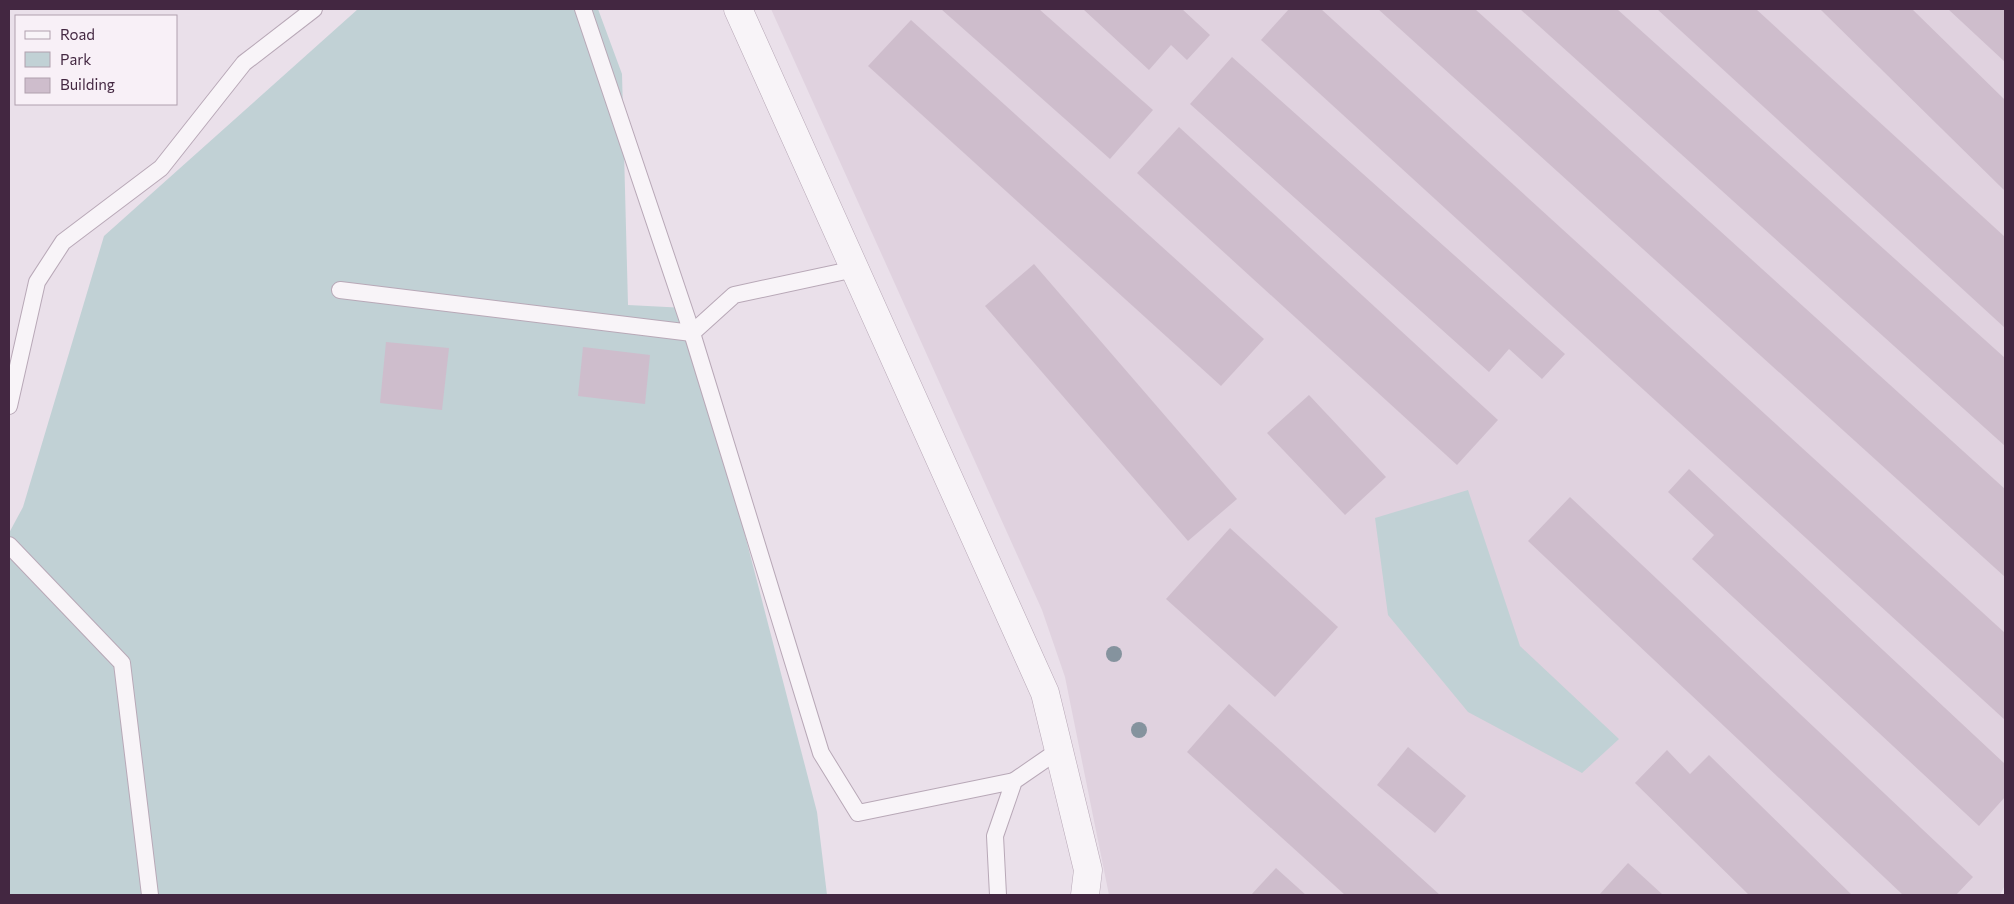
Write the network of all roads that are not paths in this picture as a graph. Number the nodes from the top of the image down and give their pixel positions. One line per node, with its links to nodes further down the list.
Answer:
1 (314, 9): 7 (lane)
2 (584, 9): 6 (lane)
3 (738, 9): 4 (street)
4 (855, 269): 6 (lane); 9 (street)
5 (340, 290): 6 (lane)
6 (692, 333): 10 (lane)
7 (9, 406)
8 (9, 545): 11 (lane)
9 (1059, 750): 10 (lane); 13 (street)
10 (1014, 781): 12 (lane)
11 (150, 895)
12 (998, 895)
13 (1085, 895)

